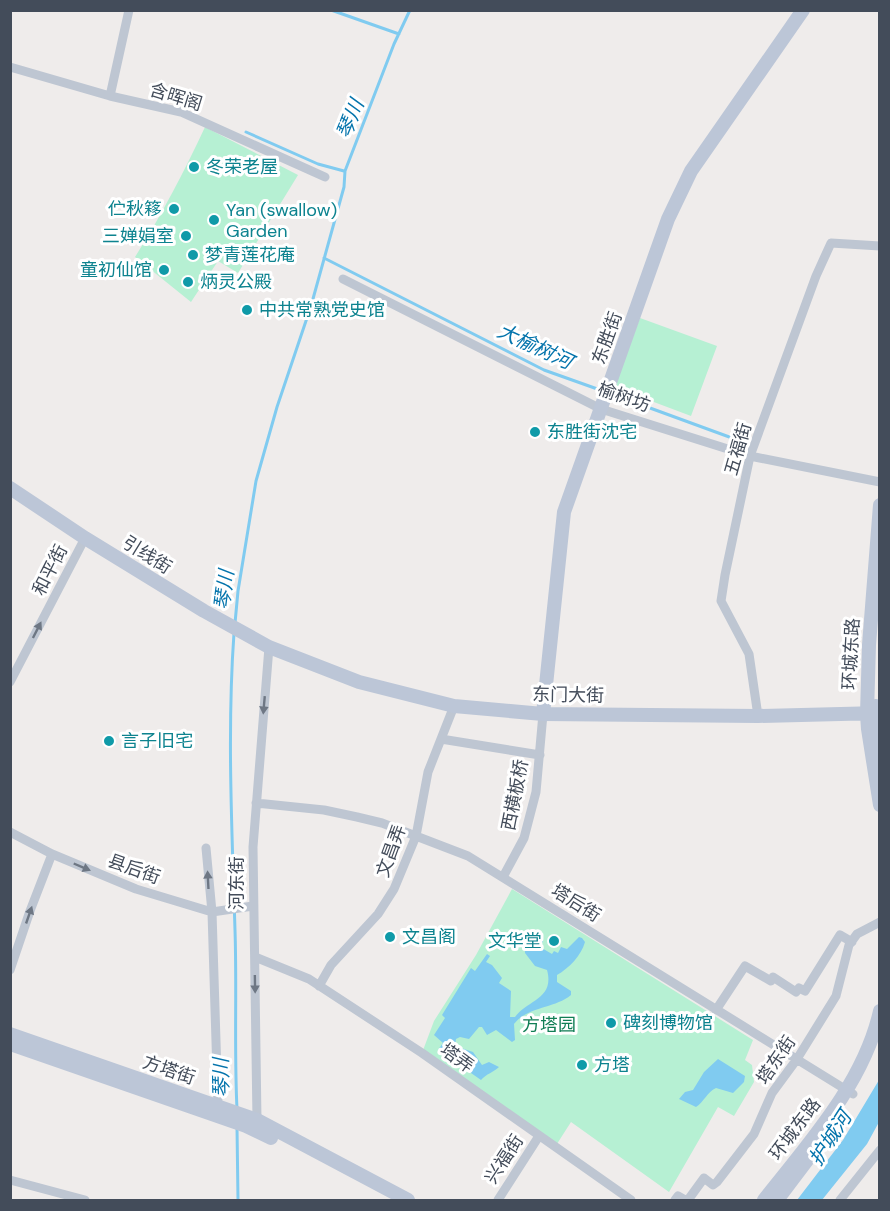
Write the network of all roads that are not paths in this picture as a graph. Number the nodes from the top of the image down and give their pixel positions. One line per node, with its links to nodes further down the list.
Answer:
1 (129, 10): 4 (street)
2 (803, 10): 8 (street, 东胜街)
3 (10, 67): 4 (street, 含晖阁)
4 (110, 96): 5 (street, 含晖阁)
5 (325, 177)
6 (879, 246): 9 (street, 五福街)
7 (343, 279): 8 (street, 榆树坊)
8 (602, 405): 9 (street, 榆树坊); 18 (street, 东胜街)
9 (750, 456): 10 (street, 榆树坊); 20 (street, 五福街)
10 (879, 482)
11 (10, 488): 13 (street, 引线街)
12 (879, 505): 19 (street, 环城东路)
13 (85, 538): 15 (street, 引线街); 16 (street, 和平街, one-way to 13)
14 (879, 610): 19 (street, 环城东路)
15 (269, 647): 17 (street, 东门大街); 24 (street, 河东街, one-way to 24)
16 (10, 682)
17 (454, 706): 18 (street, 东门大街); 21 (street, 文昌弄)
18 (543, 714): 20 (street, 东门大街); 23 (street, 西横板桥)
19 (874, 714): 20 (street, 东门大街); 22 (street, 环城东路); 25 (street, 环城东路)
20 (758, 716)
21 (441, 739): 23 (street); 27 (street, 文昌弄)
22 (879, 746)
23 (540, 755): 30 (street, 西横板桥)
24 (256, 803): 27 (street, 塔后街); 31 (street, 河东街)
25 (879, 805)
26 (10, 832): 29 (street, 县后街)
27 (416, 836): 30 (street, 塔后街); 37 (street, 文昌弄)
28 (206, 848): 32 (street, 河东街, one-way to 28)
29 (52, 854): 32 (street, 县后街, one-way to 32); 36 (street, one-way to 29)
30 (503, 877): 38 (street, 塔后街)
31 (252, 906): 32 (street, 县后街); 35 (street, 河东街)
32 (212, 912): 45 (street, 河东街)
33 (879, 922): 34 (street)
34 (852, 942): 38 (street); 43 (street, 塔东街)
35 (255, 957): 37 (street, 塔弄); 46 (street, 河东街, one-way to 46)
36 (10, 970)
37 (319, 986): 47 (street, 塔弄)
38 (716, 1010): 43 (street, 塔后街)
39 (879, 1011): 44 (street, 环城东路)
40 (10, 1034): 45 (street, 方塔街)
41 (879, 1038): 44 (street, 环城东路)
42 (10, 1044): 45 (street, 方塔街)
43 (797, 1059): 44 (street, 塔后街); 56 (street, 塔东街)
44 (850, 1092): 57 (street, 环城东路); 58 (street, 环城东路)
45 (225, 1112): 46 (street, 方塔街)
46 (250, 1121): 51 (street, 方塔街); 52 (street, 方塔街)
47 (539, 1136): 53 (street, 兴福街); 54 (street, 塔弄)
48 (879, 1150): 59 (street)
49 (10, 1180): 50 (street)
50 (85, 1200)
51 (392, 1200)
52 (408, 1200)
53 (498, 1200)
54 (631, 1200)
55 (675, 1200): 56 (street, 塔东街)
56 (686, 1200)
57 (764, 1200)
58 (777, 1200)
59 (840, 1200)

